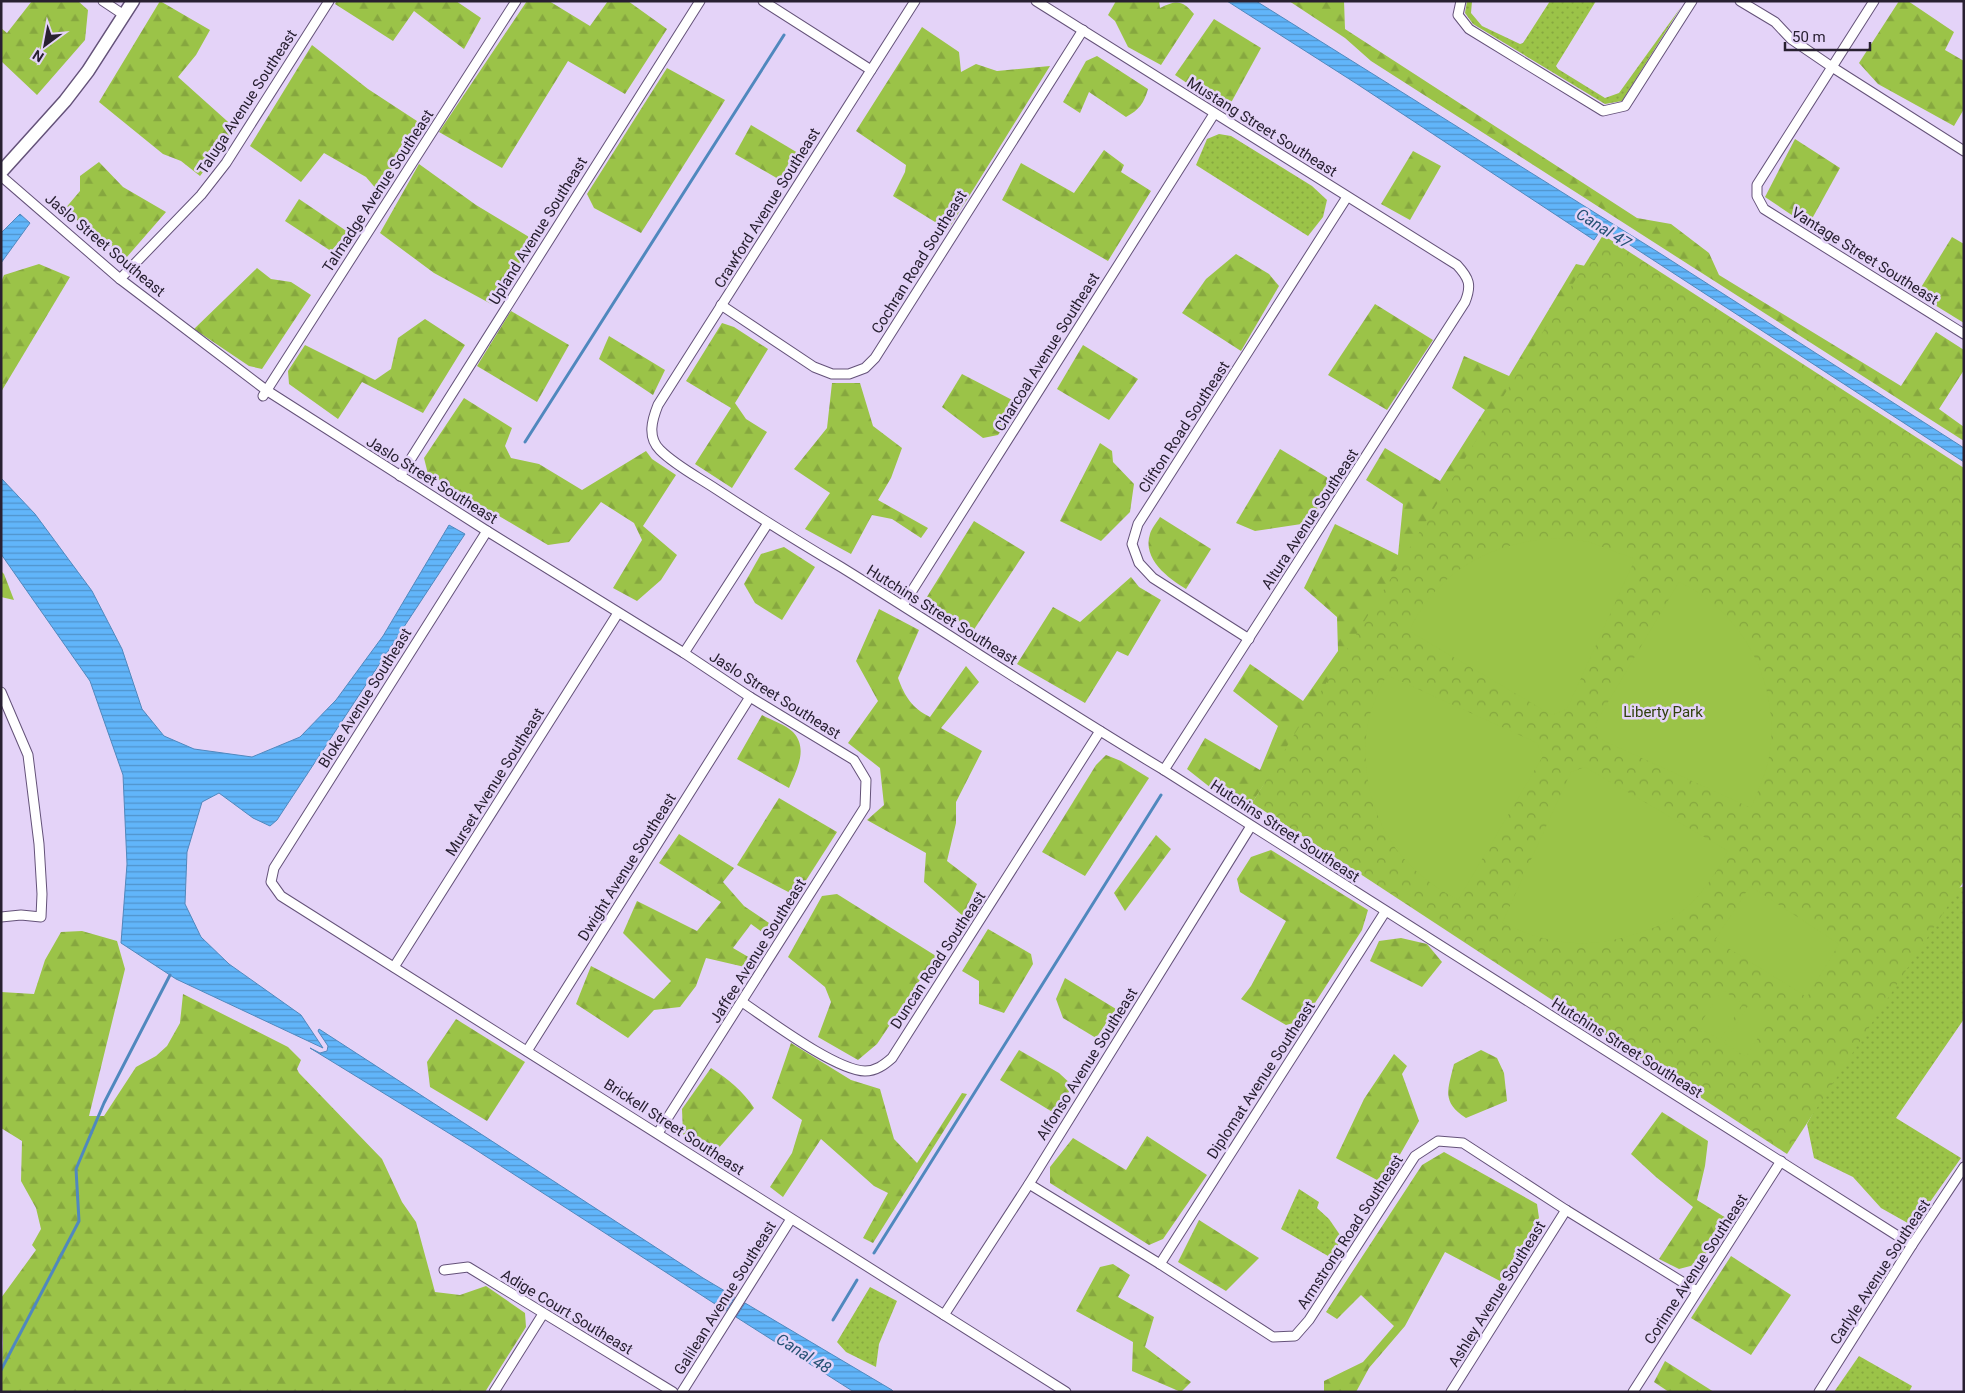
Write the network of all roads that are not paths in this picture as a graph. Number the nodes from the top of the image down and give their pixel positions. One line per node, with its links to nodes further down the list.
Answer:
1 (103, 1): 13 (street)
2 (134, 1): 13 (street)
3 (329, 1): 21 (street, Taluga Avenue Southeast)
4 (516, 1): 25 (street, Talmadge Avenue Southeast)
5 (700, 1): 27 (street, Upland Avenue Southeast)
6 (763, 1): 16 (street)
7 (915, 1): 16 (street, Crawford Avenue Southeast)
8 (1036, 1): 14 (street, Mustang Street Southeast)
9 (1461, 1): 10 (street)
10 (1692, 1)
11 (1740, 1): 15 (street)
12 (1874, 1): 15 (street)
13 (124, 15): 19 (street)
14 (1083, 30): 17 (street, Mustang Street Southeast); 23 (street, Cochran Road Southeast)
15 (1832, 67): 18 (street); 24 (street, Vantage Street Southeast)
16 (871, 70): 23 (street, Crawford Avenue Southeast)
17 (1214, 114): 20 (street, Mustang Street Southeast); 30 (street, Charcoal Avenue Southeast)
18 (1964, 151)
19 (1, 174): 21 (street, Jaslo Street Southeast)
20 (1347, 197): 22 (street, Mustang Street Southeast); 32 (street, Clifton Road Southeast)
21 (120, 279): 25 (street, Jaslo Street Southeast)
22 (1468, 280): 32 (street, Altura Avenue Southeast)
23 (721, 305): 26 (street, Crawford Avenue Southeast)
24 (1964, 334)
25 (264, 393): 27 (street, Jaslo Street Southeast)
26 (652, 434): 28 (street, Hutchins Street Southeast)
27 (400, 476): 29 (street, Jaslo Street Southeast)
28 (768, 523): 30 (street, Hutchins Street Southeast); 33 (street)
29 (487, 531): 31 (street, Jaslo Street Southeast); 40 (street, Bloke Avenue Southeast)
30 (903, 606): 36 (street, Hutchins Street Southeast)
31 (618, 613): 33 (street, Jaslo Street Southeast); 43 (street, Murset Avenue Southeast)
32 (1249, 639): 37 (street, Altura Avenue Southeast)
33 (684, 653): 35 (street, Jaslo Street Southeast)
34 (1, 692): 42 (street)
35 (750, 697): 38 (street, Jaslo Street Southeast); 45 (street, Dwight Avenue Southeast)
36 (1100, 731): 37 (street, Hutchins Street Southeast); 44 (street, Duncan Road Southeast)
37 (1164, 770): 39 (street, Hutchins Street Southeast)
38 (866, 780): 44 (street, Jaffee Avenue Southeast)
39 (1251, 826): 41 (street, Hutchins Street Southeast); 49 (street, Alfonso Avenue Southeast)
40 (270, 882): 43 (street, Brickell Street Southeast)
41 (1385, 912): 47 (street, Hutchins Street Southeast); 53 (street, Diplomat Avenue Southeast)
42 (1, 917)
43 (394, 966): 45 (street, Brickell Street Southeast)
44 (742, 1002): 46 (street, Jaffee Avenue Southeast)
45 (527, 1051): 46 (street, Brickell Street Southeast)
46 (658, 1133): 51 (street, Brickell Street Southeast)
47 (1781, 1161): 52 (street, Hutchins Street Southeast); 55 (street, Corinne Avenue Southeast)
48 (1964, 1167): 52 (street, Carlyle Avenue Southeast)
49 (1029, 1184): 53 (street, Armstrong Road Southeast); 57 (street, Alfonso Avenue Southeast)
50 (1566, 1210): 53 (street, Armstrong Road Southeast); 55 (street, Armstrong Road Southeast); 62 (street, Ashley Avenue Southeast)
51 (792, 1219): 57 (street, Brickell Street Southeast); 60 (street, Galilean Avenue Southeast)
52 (1912, 1244): 64 (street, Carlyle Avenue Southeast)
53 (1160, 1264)
54 (444, 1270): 56 (street, Adige Court Southeast)
55 (1697, 1291): 63 (street, Corinne Avenue Southeast)
56 (544, 1314): 58 (street); 59 (street, Adige Court Southeast)
57 (944, 1315): 61 (street, Brickell Street Southeast)
58 (494, 1392)
59 (673, 1392)
60 (682, 1392)
61 (1066, 1392)
62 (1451, 1392)
63 (1634, 1392)
64 (1820, 1392)

